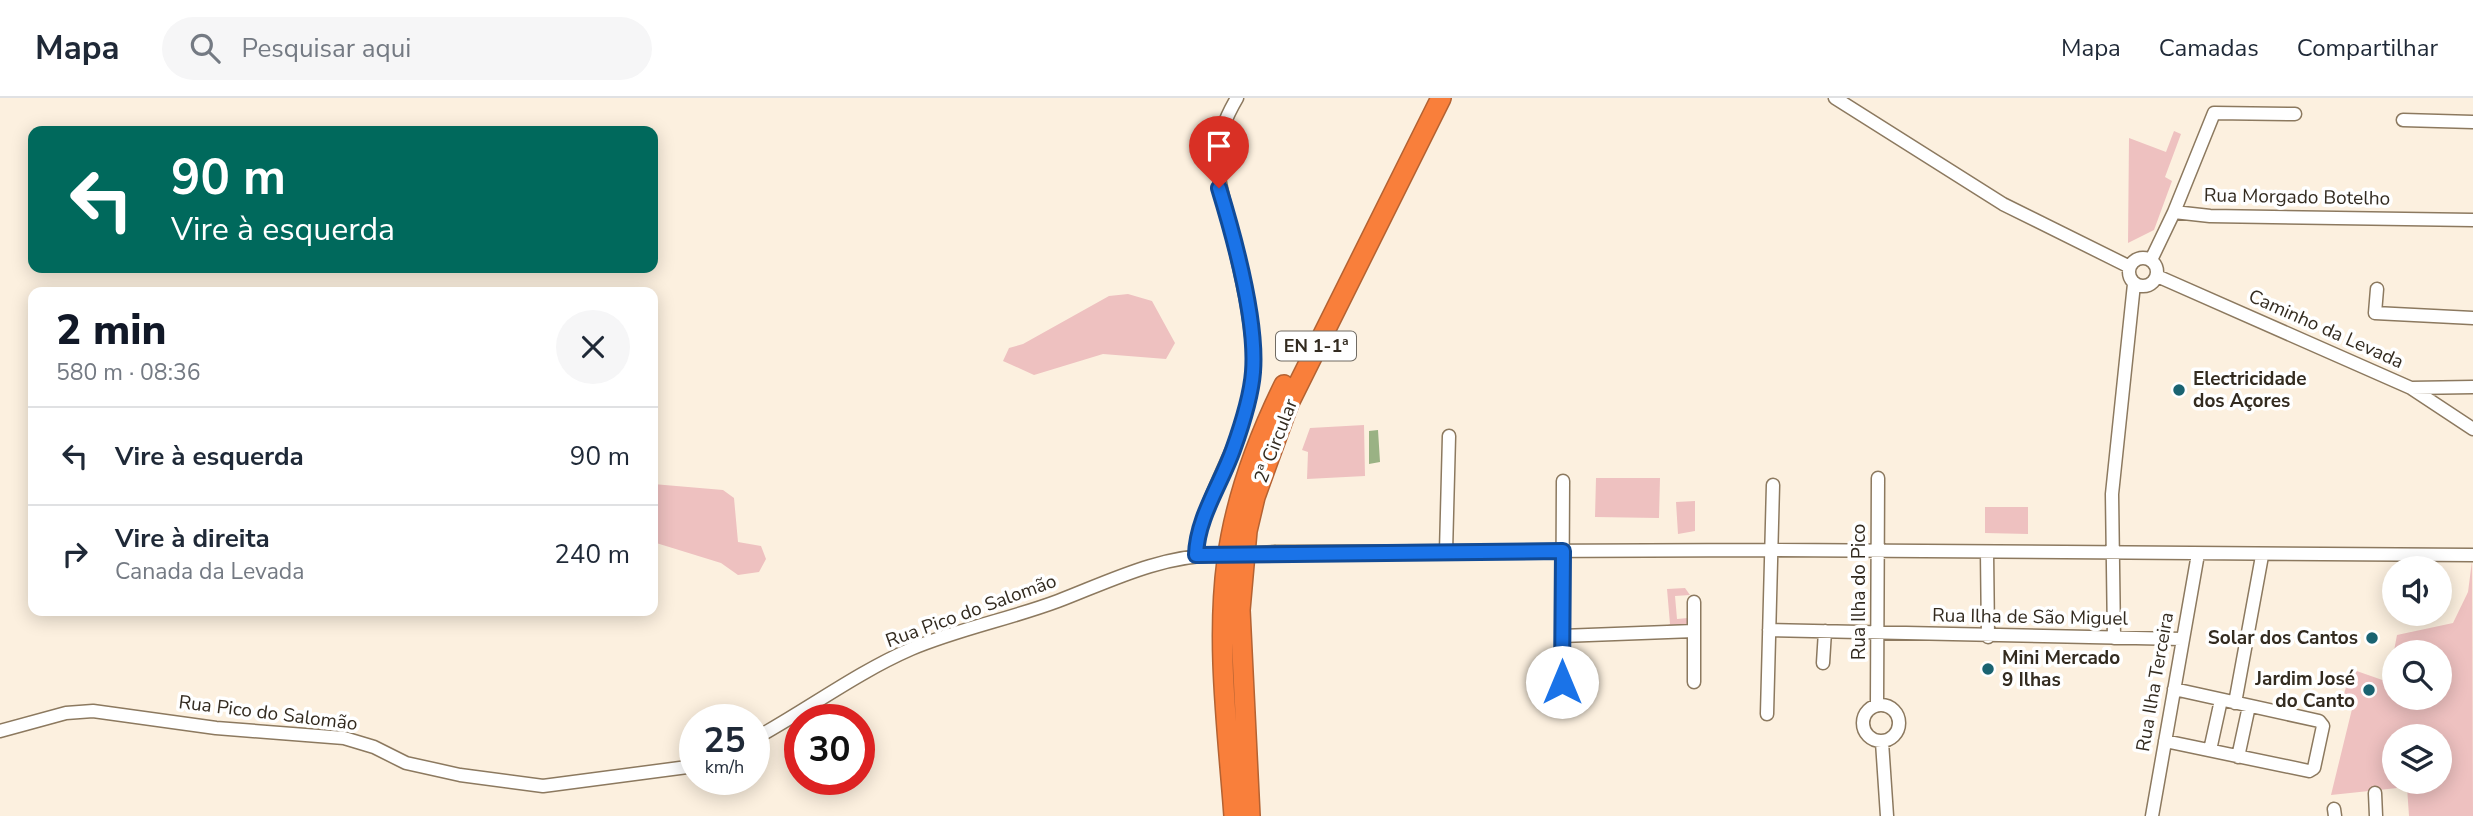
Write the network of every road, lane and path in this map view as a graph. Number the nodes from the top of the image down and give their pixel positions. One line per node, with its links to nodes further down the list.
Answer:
1 (1237, 98): 30 (street)
2 (1425, 98): 46 (highway, 2ª Circular / EN 1-1ª)
3 (1441, 98): 52 (highway, 2ª Circular / EN 1-1ª)
4 (1835, 98): 11 (street)
5 (2295, 114): 8 (street)
6 (2403, 120): 7 (street)
7 (2473, 122)
8 (2174, 212): 9 (street, Rua Morgado Botelho); 10 (street)
9 (2473, 220)
10 (2151, 260): 11 (street); 12 (street)
11 (2130, 267): 13 (street)
12 (2157, 276): 13 (street); 17 (street, Caminho da Levada)
13 (2134, 284): 28 (street)
14 (2376, 289): 15 (street)
15 (2473, 318)
16 (2473, 387): 17 (street)
17 (2411, 388): 18 (street, Caminho da Levada)
18 (2473, 429)
19 (1449, 436): 25 (street)
20 (1878, 478): 26 (street, Rua Ilha do Pico)
21 (1563, 481): 24 (street)
22 (1773, 485): 23 (street)
23 (1771, 550): 24 (street, Rua Pico do Salomão); 26 (street, Rua Pico do Salomão); 34 (street)
24 (1563, 551): 25 (street, Rua Pico do Salomão); 38 (street)
25 (1446, 552): 30 (street, Rua Pico do Salomão, bridge)
26 (1878, 552): 27 (street, Rua Pico do Salomão); 37 (street, Rua Ilha do Pico)
27 (1987, 552): 28 (street, Rua Pico do Salomão); 39 (street)
28 (2112, 552): 29 (street, Rua Pico do Salomão); 40 (street)
29 (2198, 554): 32 (street, Rua Pico do Salomão); 41 (street, Rua Ilha Terceira)
30 (1196, 555): 53 (street, Rua Pico do Salomão)
31 (2473, 555): 32 (street, Rua Pico do Salomão)
32 (2262, 556): 48 (street)
33 (1694, 602): 35 (street)
34 (1769, 629): 36 (street, Rua Ilha de São Miguel); 51 (street)
35 (1694, 631): 38 (street); 44 (street)
36 (1825, 631): 37 (street, Rua Ilha de São Miguel); 42 (street)
37 (1878, 633): 39 (street, Rua Ilha de São Miguel); 49 (street, Rua Ilha do Pico)
38 (1562, 636): 43 (street)
39 (1988, 637): 40 (street, Rua Ilha de São Miguel)
40 (2114, 638): 41 (street, Rua Ilha de São Miguel)
41 (2182, 639): 45 (street, Rua Ilha Terceira)
42 (1823, 663)
43 (1562, 682)
44 (1694, 682)
45 (2174, 689): 47 (street); 55 (street, Rua Ilha Terceira)
46 (1226, 698): 61 (highway); 62 (highway, 2ª Circular / EN 1-1ª)
47 (2221, 699): 48 (street); 57 (street)
48 (2235, 702): 50 (street)
49 (1877, 705): 56 (street); 56 (street)
50 (2249, 706): 58 (street); 58 (street)
51 (1767, 714)
52 (1244, 717): 63 (highway, 2ª Circular / EN 1-1ª); 64 (highway)
53 (770, 729)
54 (0, 731): 59 (street, Rua Pico do Salomão)
55 (2165, 741): 57 (street); 66 (street, Rua Ilha Terceira)
56 (1882, 742): 65 (street)
57 (2210, 750): 58 (street)
58 (2238, 757)
59 (679, 768)
60 (2375, 793): 67 (street)
61 (1220, 816)
62 (1234, 816)
63 (1250, 816)
64 (1256, 816)
65 (1887, 816)
66 (2152, 816)
67 (2376, 816)

